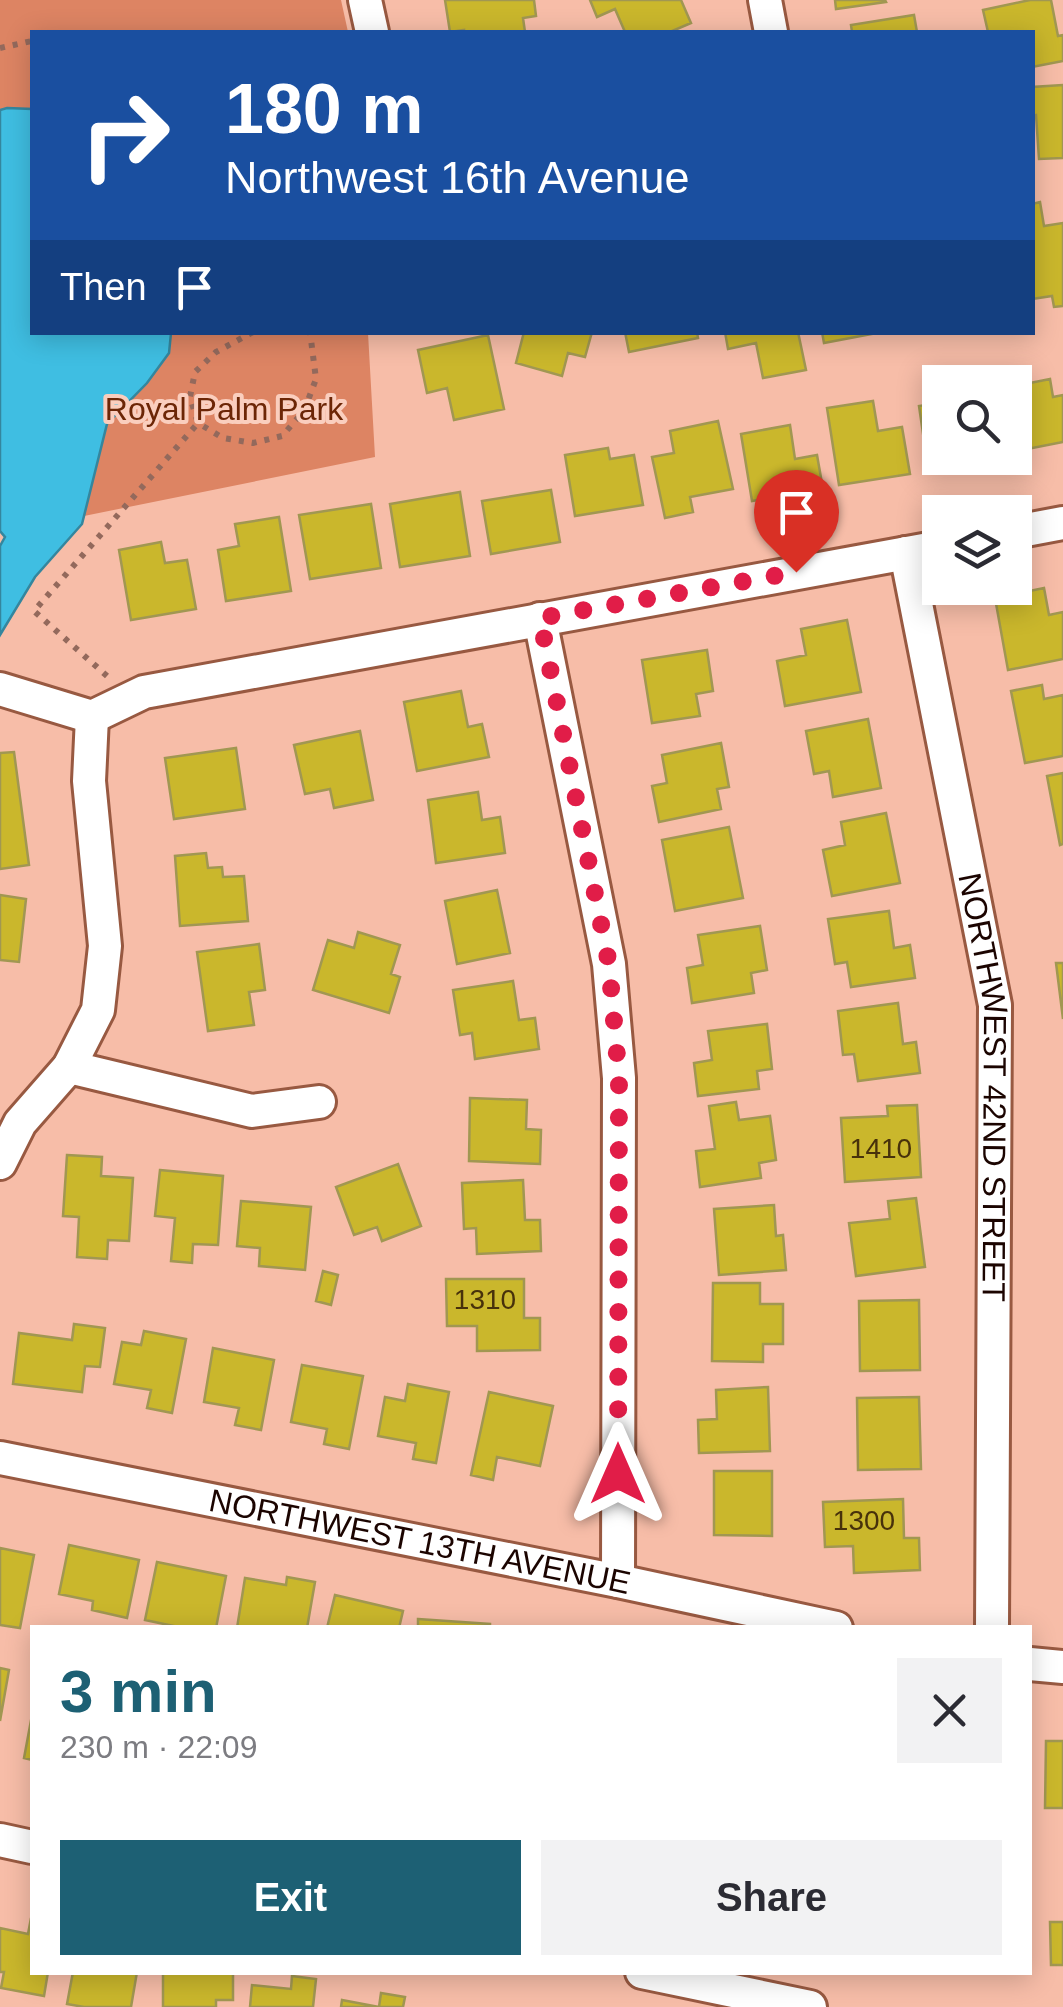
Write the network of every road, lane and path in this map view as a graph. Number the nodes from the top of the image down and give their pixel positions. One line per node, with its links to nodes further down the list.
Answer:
1 (365, 0): 3 (street)
2 (766, 0): 4 (street)
3 (372, 30)
4 (771, 30)
5 (30, 42): 6 (path)
6 (0, 48)
7 (247, 335): 9 (path)
8 (310, 335): 9 (path)
9 (198, 423): 15 (path)
10 (1063, 523): 11 (street)
11 (1032, 529)
12 (922, 550): 13 (street)
13 (906, 553): 14 (street); 24 (street, NORTHWEST 42ND STREET)
14 (540, 618): 17 (street); 22 (street)
15 (107, 676)
16 (0, 689): 17 (street)
17 (92, 717): 18 (street)
18 (69, 1066): 19 (street); 20 (street)
19 (319, 1102)
20 (0, 1163)
21 (0, 1458): 22 (street, NORTHWEST 13TH AVENUE)
22 (618, 1581): 23 (street, NORTHWEST 13TH AVENUE)
23 (822, 1625)
24 (992, 1625)
25 (1032, 1664): 26 (street)
26 (1063, 1667)
27 (0, 1840): 28 (street)
28 (30, 1847)
29 (656, 1975): 30 (street)
30 (810, 2007)

